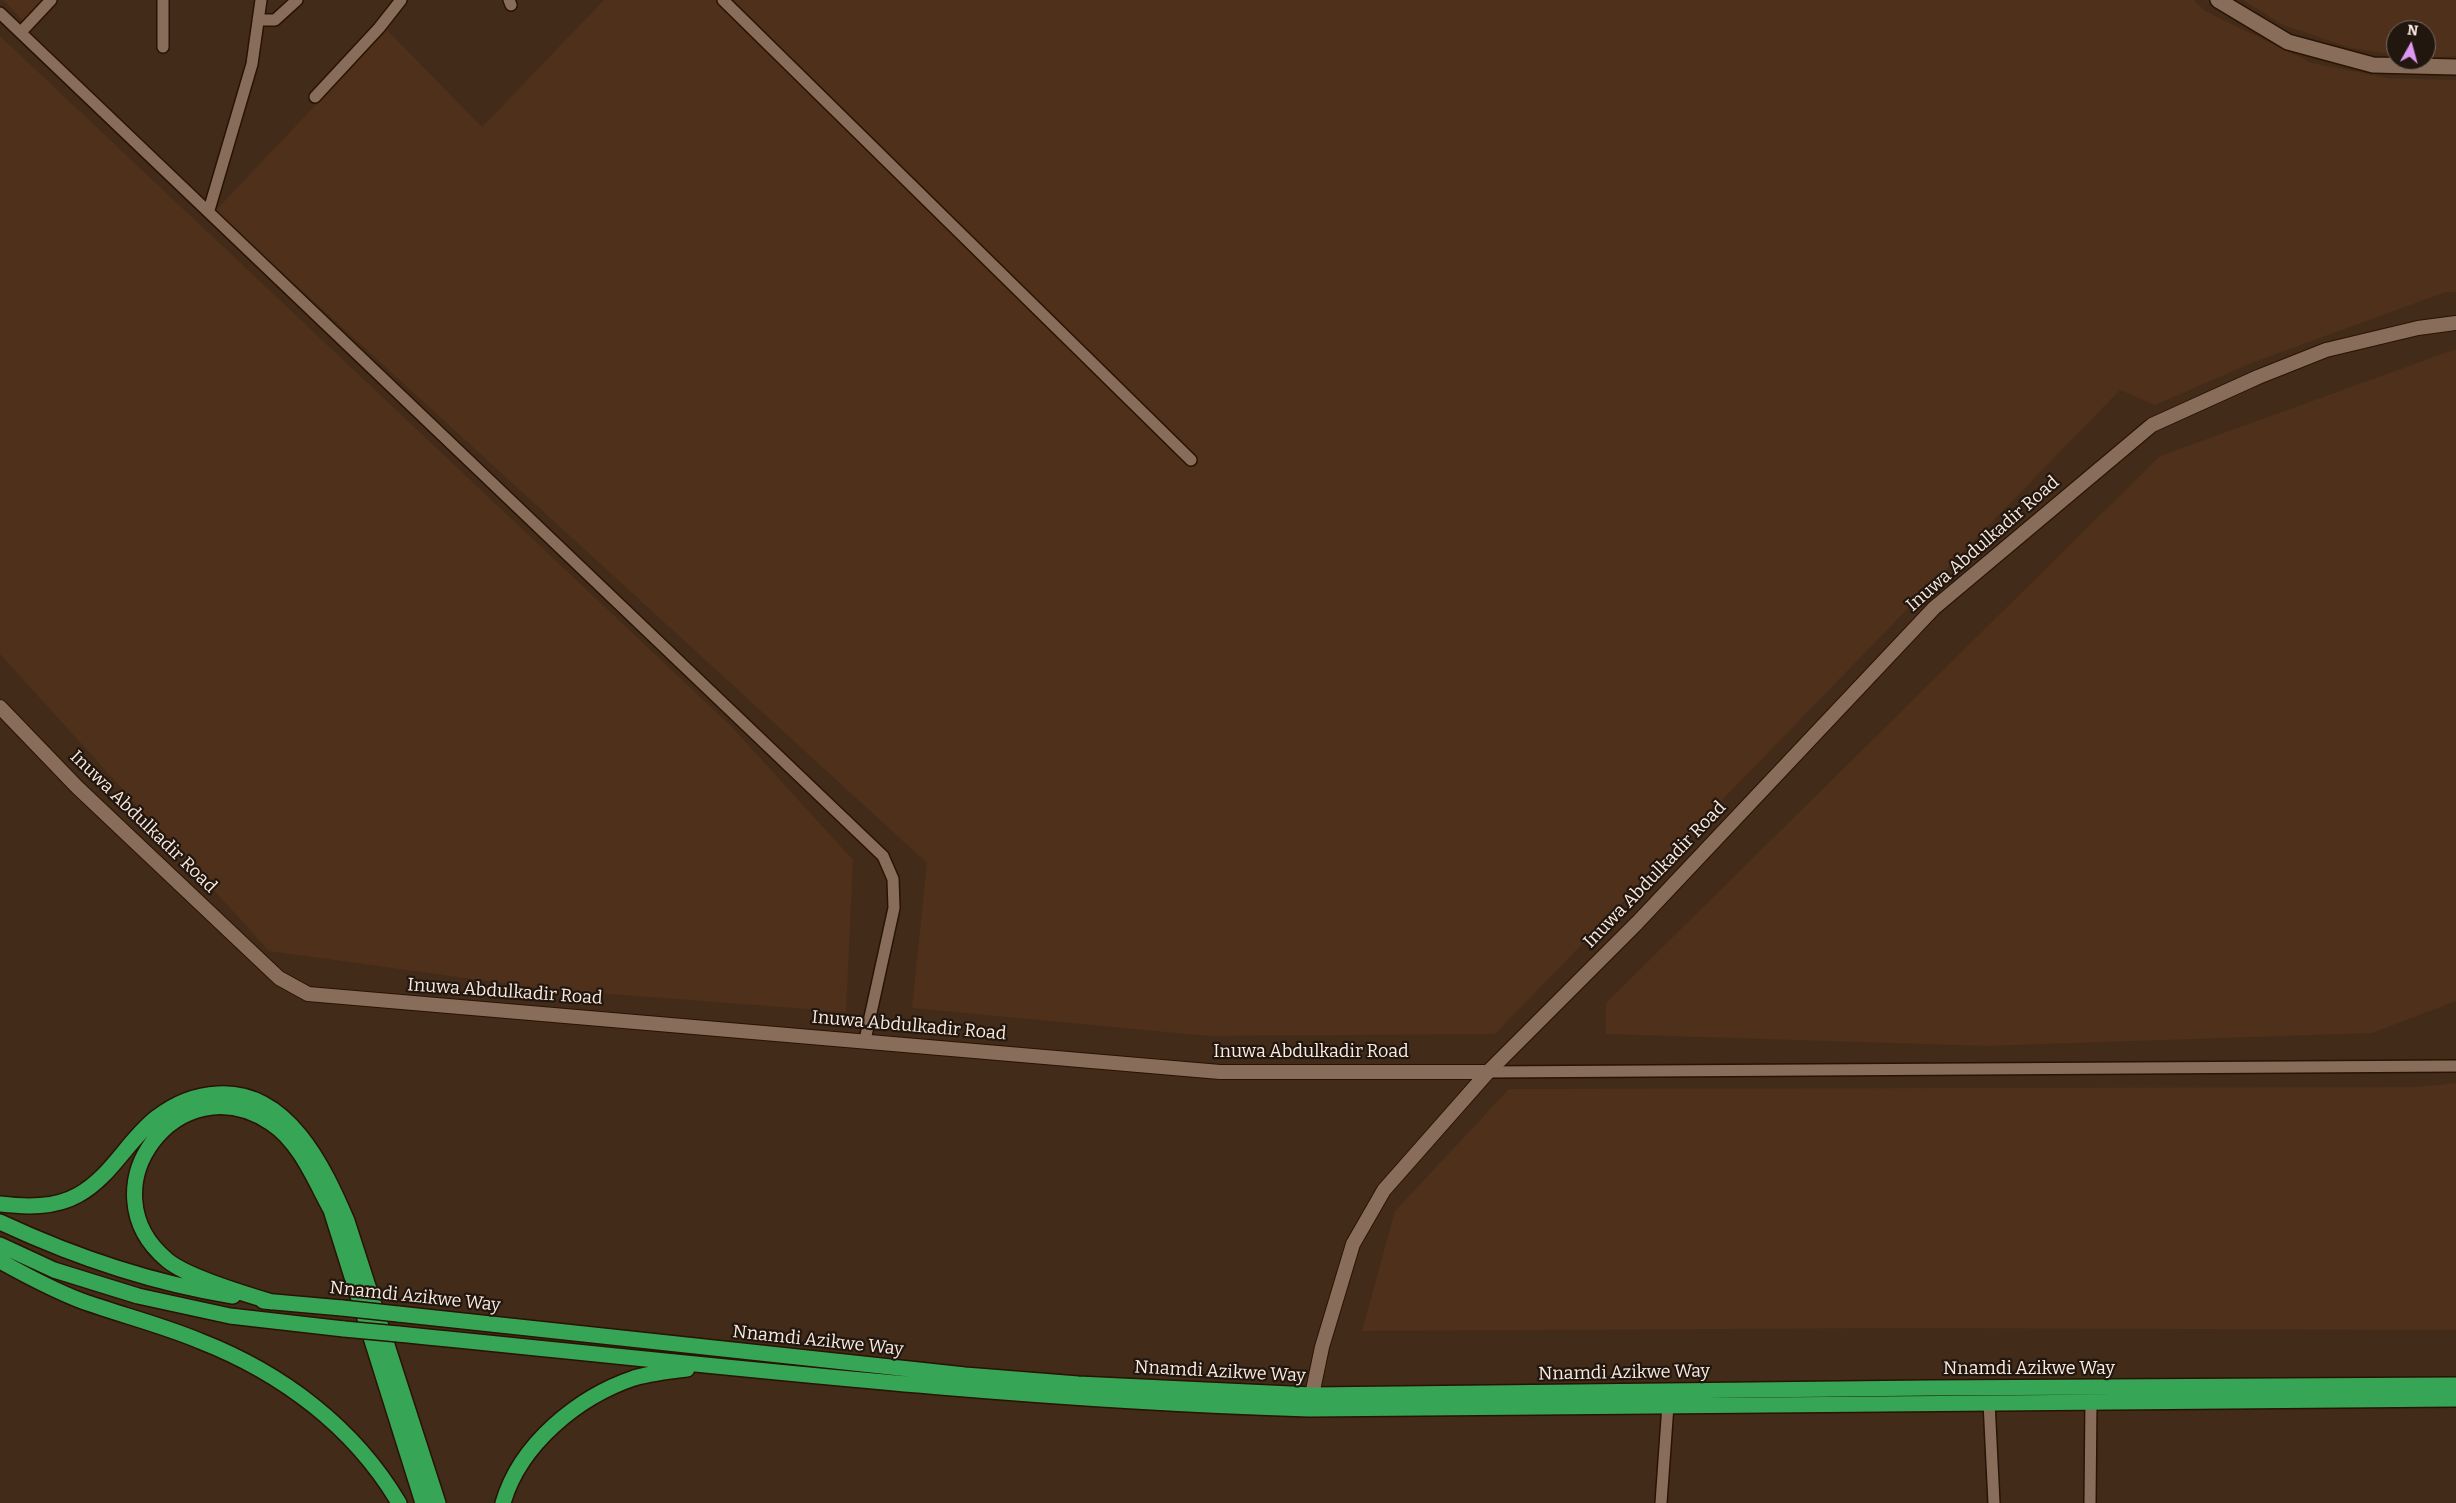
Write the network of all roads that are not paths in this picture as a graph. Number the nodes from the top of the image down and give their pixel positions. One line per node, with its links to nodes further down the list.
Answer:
1 (51, 0): 10 (street)
2 (163, 0): 11 (street)
3 (261, 0): 9 (street)
4 (297, 0): 9 (street)
5 (401, 0): 13 (street)
6 (723, 0): 16 (street)
7 (2218, 0): 12 (main road)
8 (0, 12): 10 (street)
9 (258, 20): 14 (street)
10 (22, 32): 14 (street)
11 (163, 47)
12 (2456, 66)
13 (315, 97)
14 (209, 210): 18 (street)
15 (2456, 323): 20 (street, Inuwa Abdulkadir Road)
16 (1191, 460)
17 (0, 707): 18 (street, Inuwa Abdulkadir Road)
18 (865, 1040): 20 (street, Inuwa Abdulkadir Road)
19 (2456, 1066): 20 (street)
20 (1488, 1072): 30 (street)
21 (0, 1204): 35 (highway)
22 (0, 1222): 25 (highway, Nnamdi Azikwe Way)
23 (0, 1245): 26 (highway, Nnamdi Azikwe Way, bridge)
24 (0, 1261): 33 (highway)
25 (272, 1302): 30 (highway, Nnamdi Azikwe Way, bridge); 34 (highway)
26 (714, 1365): 30 (highway, Nnamdi Azikwe Way); 36 (highway)
27 (2456, 1385): 30 (highway, Nnamdi Azikwe Way)
28 (2456, 1399): 29 (highway, Nnamdi Azikwe Way)
29 (2090, 1401): 31 (highway, Nnamdi Azikwe Way); 39 (street)
30 (1310, 1402): 32 (highway, Nnamdi Azikwe Way)
31 (1989, 1402): 32 (highway, Nnamdi Azikwe Way); 38 (street)
32 (1668, 1405): 37 (street)
33 (399, 1503)
34 (423, 1503)
35 (438, 1503)
36 (503, 1503)
37 (1661, 1503)
38 (1994, 1503)
39 (2090, 1503)

